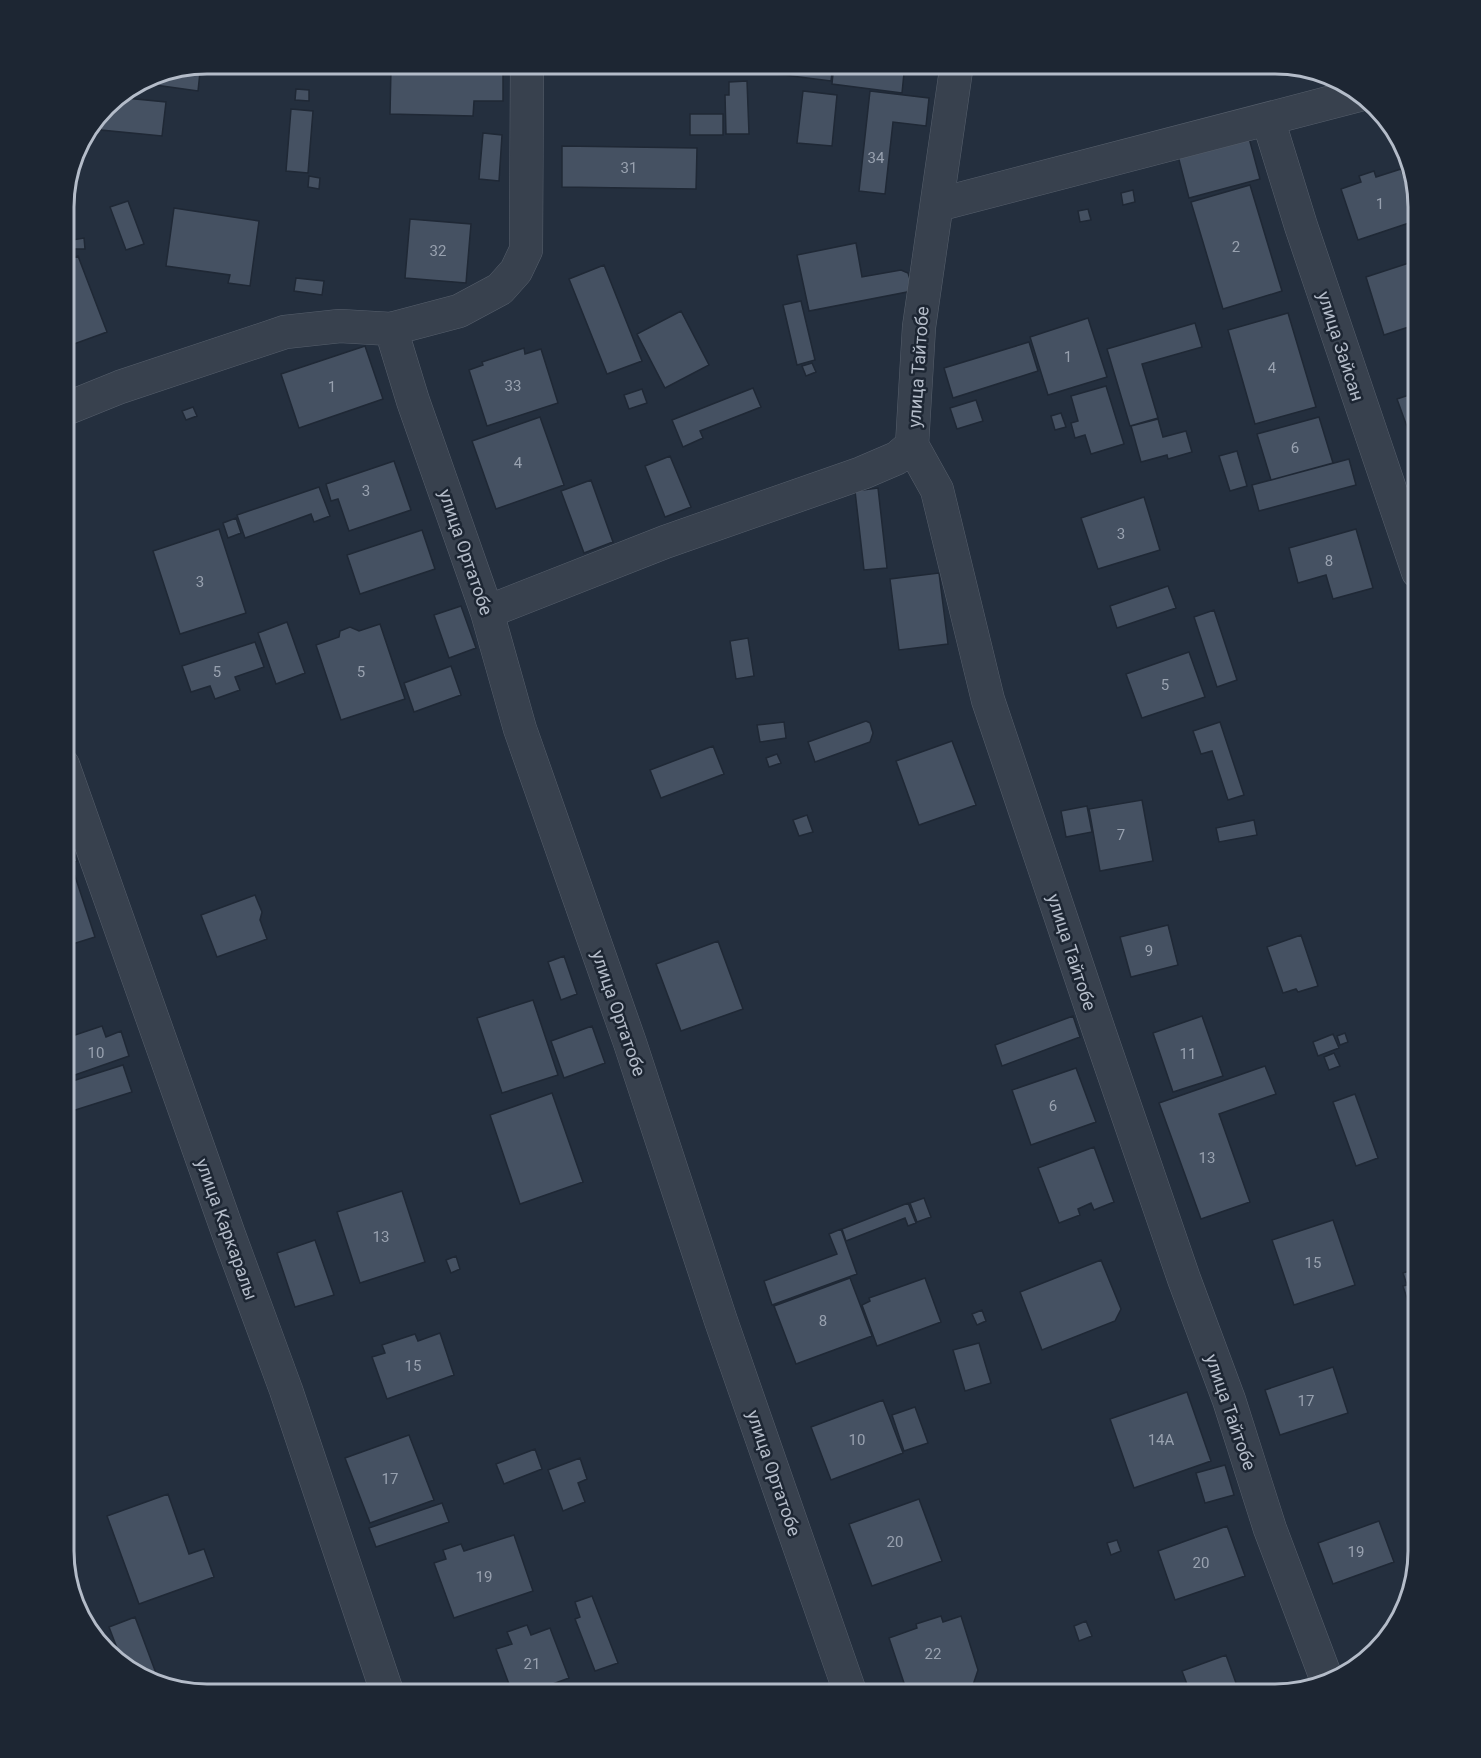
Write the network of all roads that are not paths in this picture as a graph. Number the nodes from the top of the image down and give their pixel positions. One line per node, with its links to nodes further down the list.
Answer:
1 (527, 74): 6 (street)
2 (955, 74): 5 (street, улица Тайтобе)
3 (1350, 97): 4 (street)
4 (1268, 119): 5 (street); 9 (street, улица Зайсан)
5 (937, 205): 8 (street, улица Тайтобе)
6 (391, 329): 7 (street); 10 (street, улица Ортатобе)
7 (74, 406)
8 (912, 445): 10 (street); 12 (street, улица Тайтобе)
9 (1408, 542)
10 (487, 612): 14 (street, улица Ортатобе)
11 (74, 796): 13 (street, улица Каркаралы)
12 (1325, 1674)
13 (384, 1684)
14 (847, 1684)

